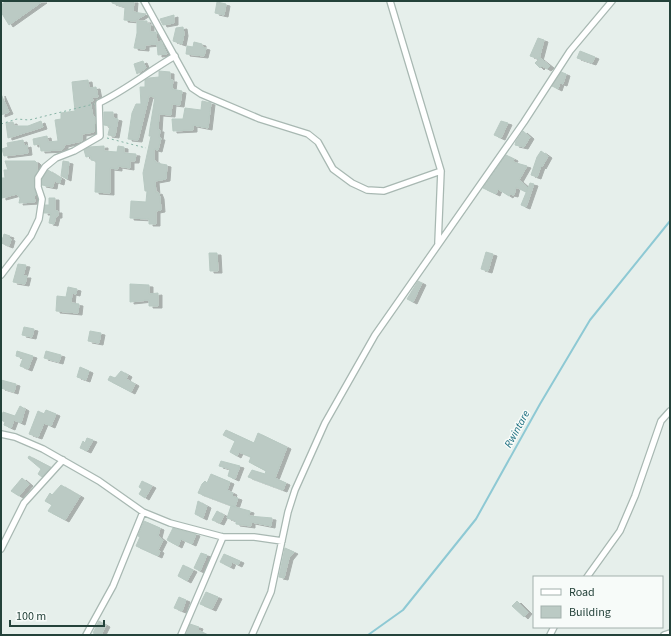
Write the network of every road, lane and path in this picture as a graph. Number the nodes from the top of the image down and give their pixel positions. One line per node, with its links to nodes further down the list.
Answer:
1 (144, 1): 4 (street)
2 (390, 1): 9 (street)
3 (612, 1): 10 (street)
4 (175, 56): 5 (street); 9 (street)
5 (99, 103): 6 (path); 7 (street)
6 (1, 124)
7 (100, 136): 8 (path); 11 (street)
8 (146, 148)
9 (441, 171): 10 (street)
10 (438, 243): 17 (street)
11 (1, 275)
12 (670, 411): 19 (street)
13 (1, 434): 14 (street)
14 (63, 460): 15 (street); 18 (street)
15 (143, 512): 16 (street); 21 (street)
16 (223, 537): 17 (street); 22 (street)
17 (282, 541): 23 (street)
18 (1, 548)
19 (588, 576)
20 (670, 633): 24 (street)
21 (86, 635)
22 (181, 635)
23 (252, 635)
24 (664, 635)

